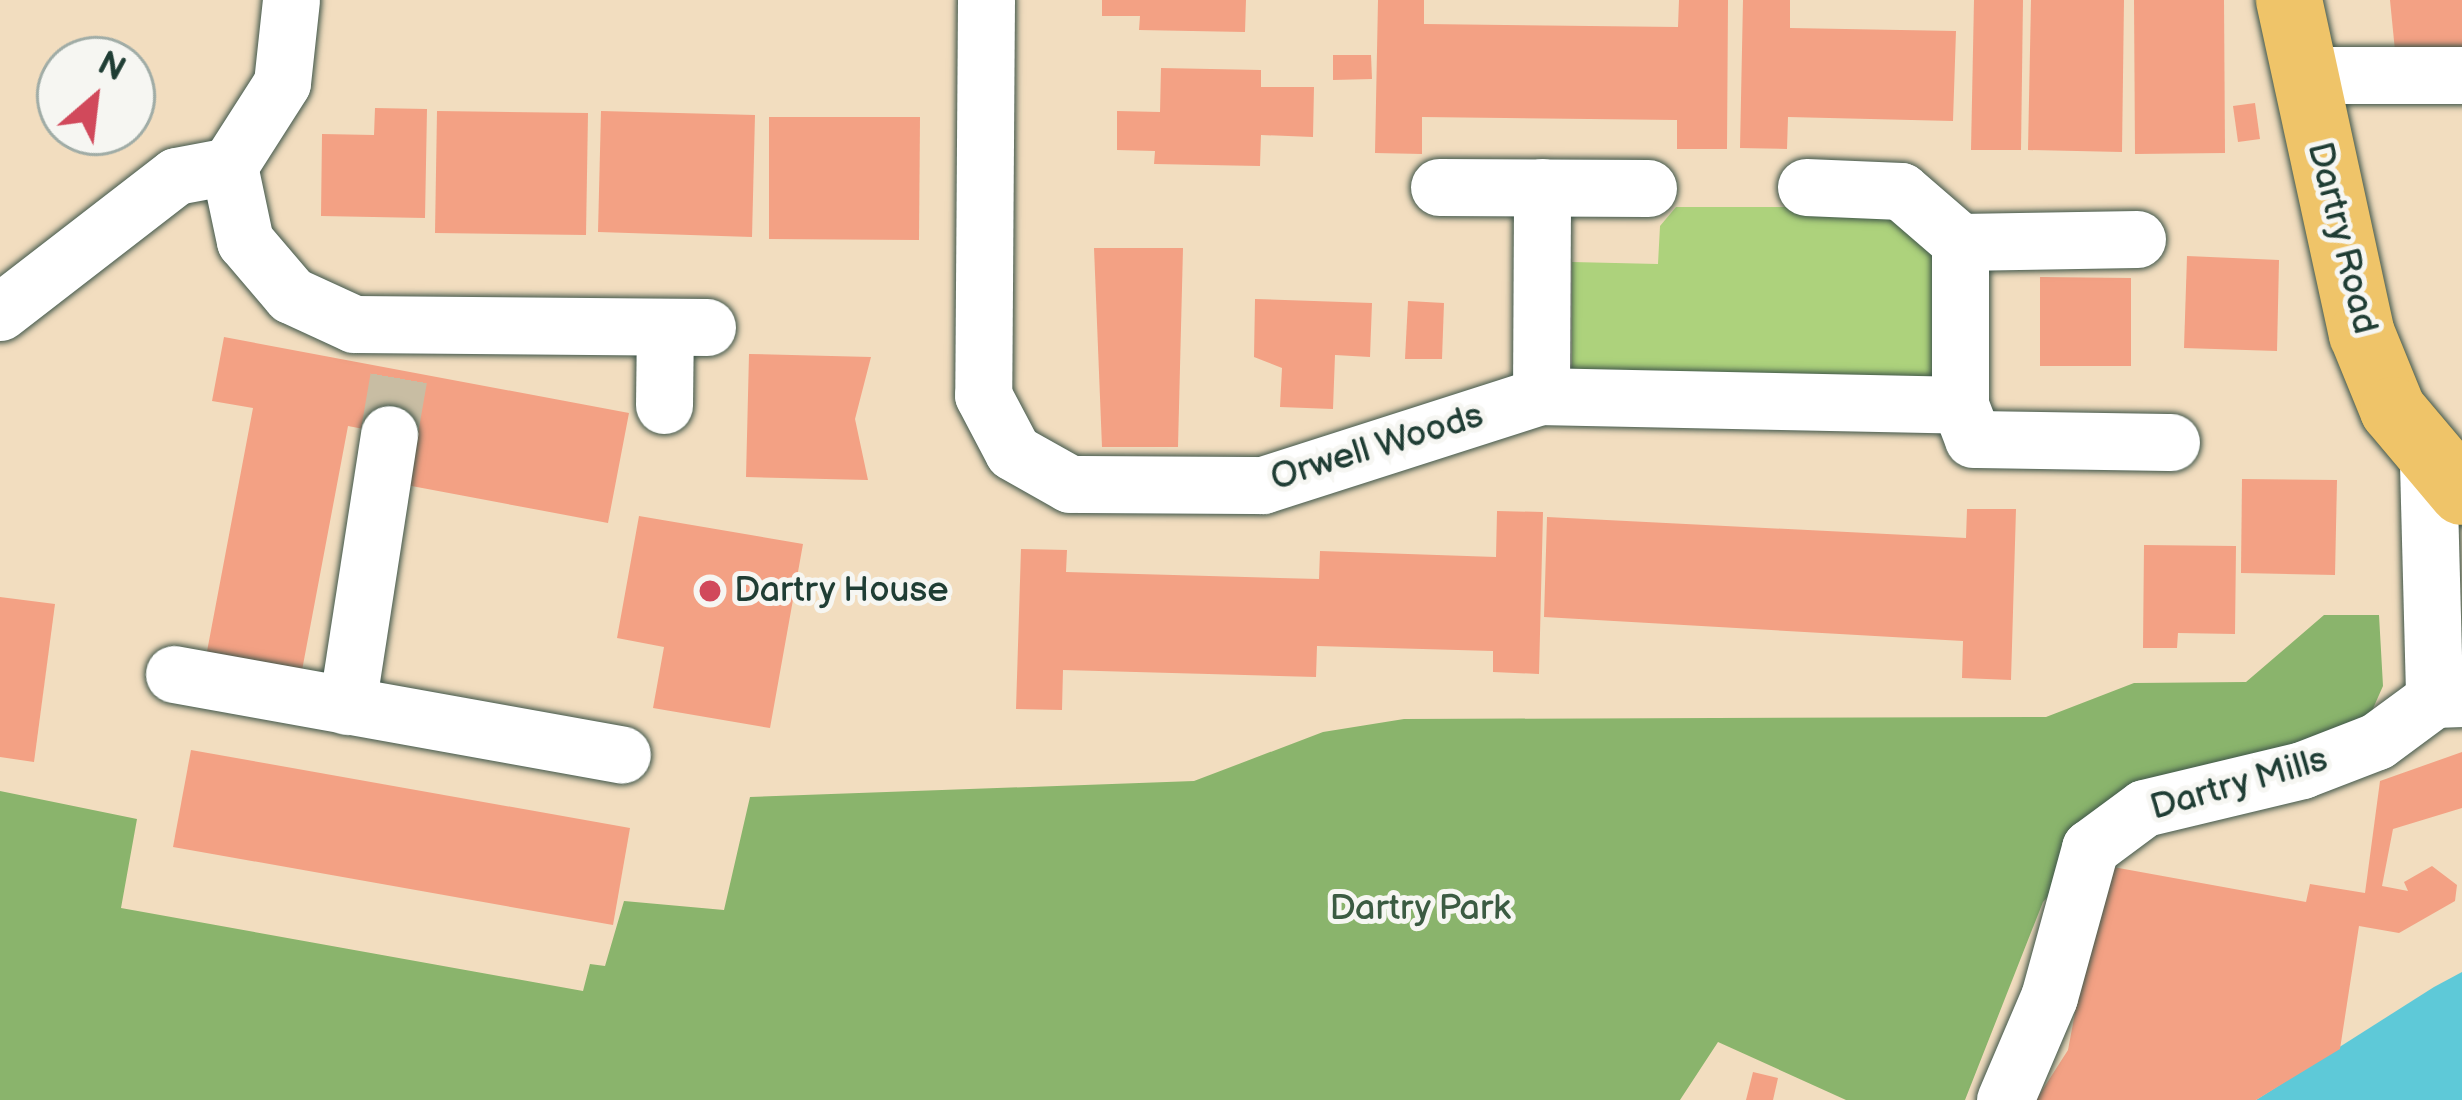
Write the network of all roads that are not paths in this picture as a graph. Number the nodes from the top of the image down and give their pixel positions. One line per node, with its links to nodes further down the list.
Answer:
1 (291, 0): 6 (street)
2 (986, 0): 14 (street, Orwell Woods)
3 (2289, 0): 4 (main road, Dartry Road)
4 (2304, 75): 5 (street); 19 (main road, Dartry Road)
5 (2462, 75)
6 (229, 166): 13 (street); 15 (street)
7 (1438, 187): 8 (street)
8 (1542, 187): 10 (street); 14 (street)
9 (1806, 187): 12 (street)
10 (1648, 188)
11 (2137, 239): 12 (street)
12 (1960, 242): 16 (street)
13 (0, 312)
14 (1541, 396): 16 (street, Orwell Woods)
15 (664, 405)
16 (1960, 405): 18 (street)
17 (389, 434): 22 (street)
18 (2171, 442)
19 (2445, 478): 21 (street, Dartry Mills)
20 (174, 674): 22 (street)
21 (2448, 699): 24 (street, Dartry Mills)
22 (346, 706): 23 (street)
23 (622, 755)
24 (2006, 1100)

